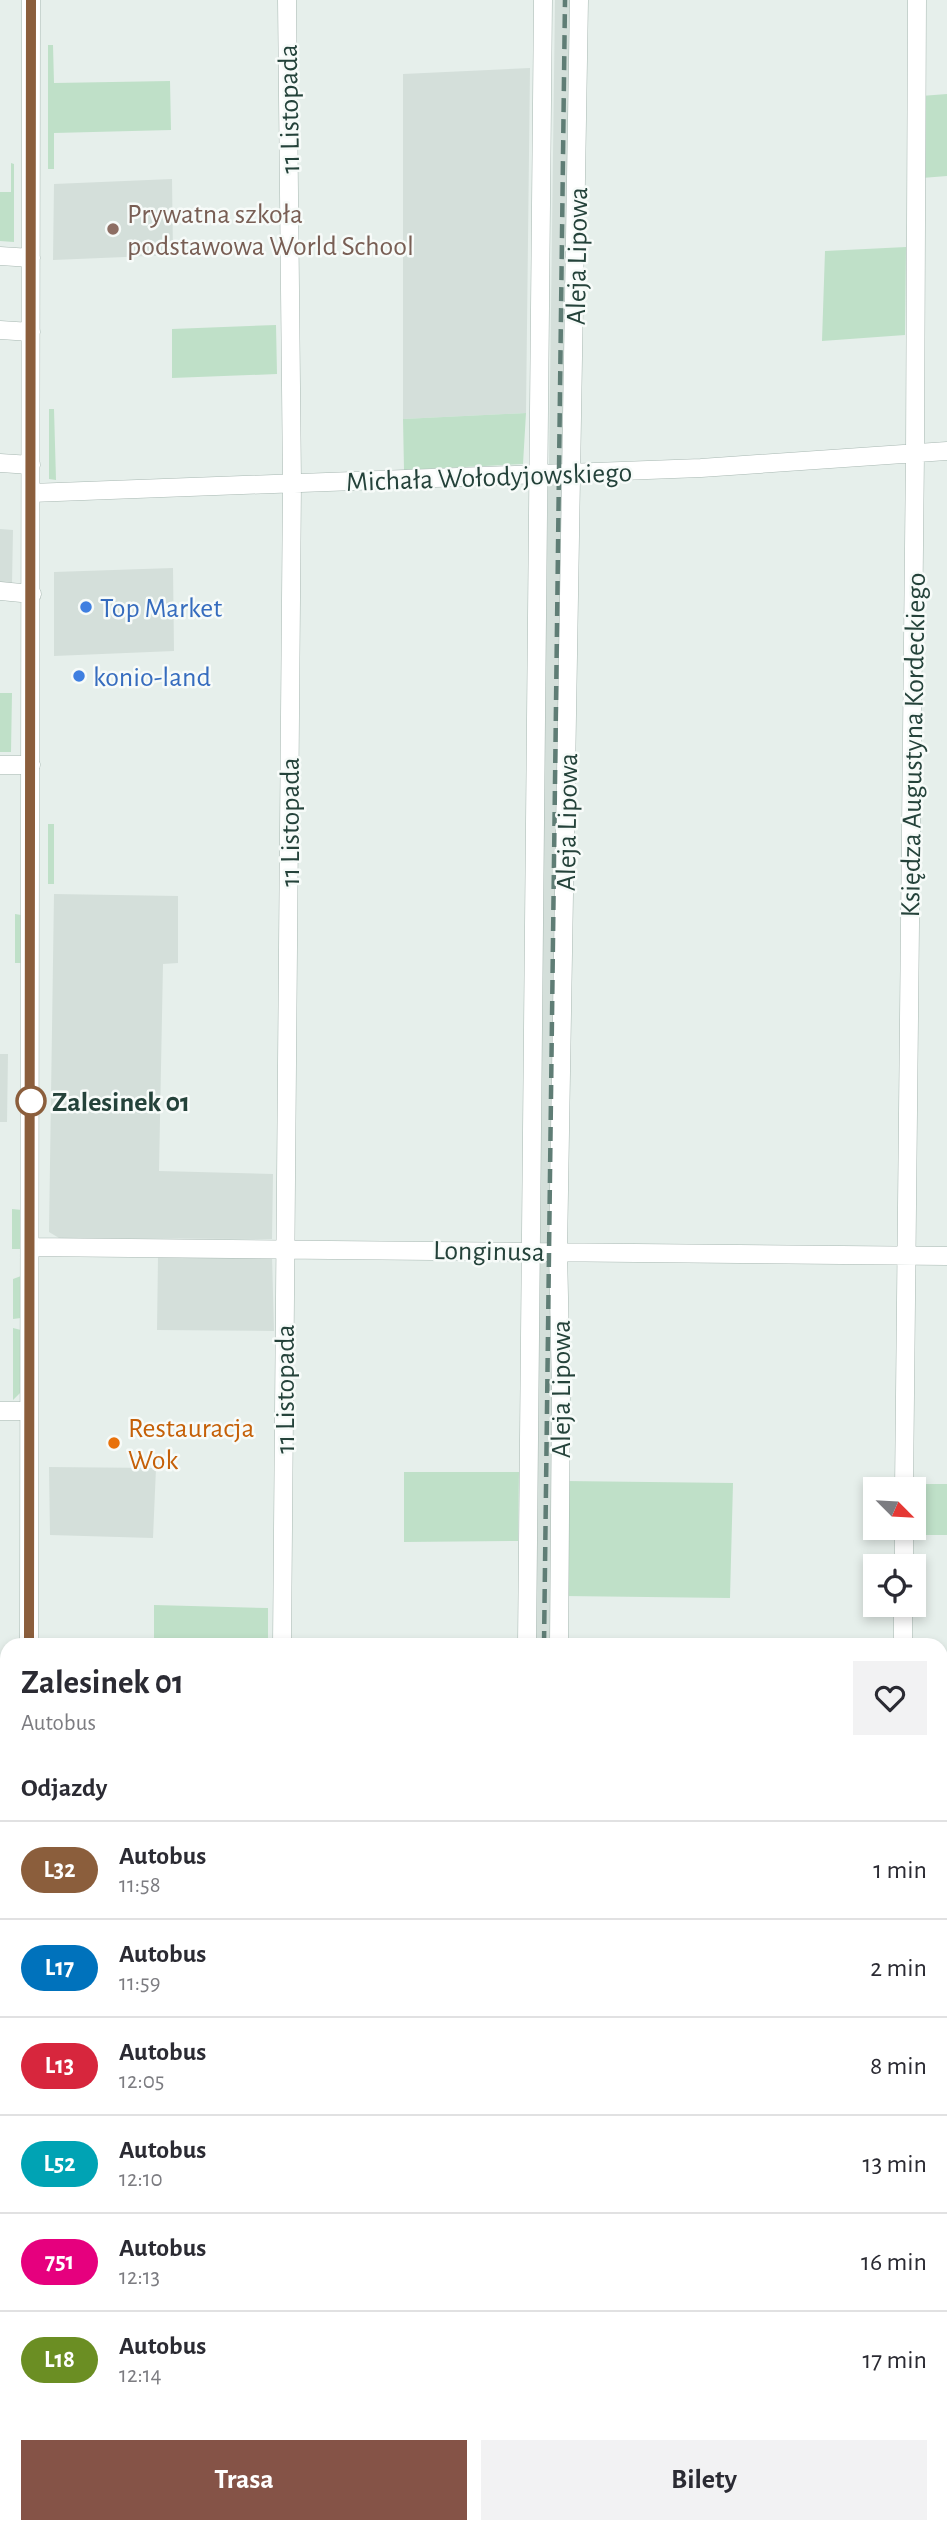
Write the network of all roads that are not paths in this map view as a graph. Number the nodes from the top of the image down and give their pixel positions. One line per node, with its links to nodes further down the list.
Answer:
1 (31, 0): 7 (street)
2 (287, 0): 16 (street, 11 Listopada)
3 (543, 0): 14 (street, Aleja Lipowa)
4 (579, 0): 15 (street, Aleja Lipowa)
5 (917, 0): 11 (street, Księdza Augustyna Kordeckiego)
6 (0, 256): 7 (street)
7 (31, 258): 9 (street)
8 (0, 330): 9 (street)
9 (31, 332): 13 (street)
10 (947, 451): 11 (street, Michała Wołodyjowskiego)
11 (915, 453): 15 (street, Michała Wołodyjowskiego); 26 (street, Księdza Augustyna Kordeckiego)
12 (0, 463): 13 (street)
13 (31, 465): 17 (street)
14 (537, 473): 15 (street, Michała Wołodyjowskiego); 16 (street, Michała Wołodyjowskiego); 24 (street, Aleja Lipowa)
15 (573, 473): 25 (street, Aleja Lipowa)
16 (292, 483): 17 (street, Michała Wołodyjowskiego); 23 (street, 11 Listopada)
17 (31, 494): 19 (street)
18 (0, 591): 19 (street)
19 (32, 594): 21 (street)
20 (0, 765): 21 (street)
21 (31, 765): 22 (street)
22 (30, 1247): 23 (street, Longinusa); 29 (street)
23 (285, 1248): 24 (street, Longinusa); 33 (street, 11 Listopada)
24 (532, 1250): 25 (street, Longinusa); 34 (street, Aleja Lipowa)
25 (558, 1251): 26 (street, Longinusa); 35 (street, Aleja Lipowa)
26 (906, 1256): 27 (street, Longinusa); 30 (street, Księdza Augustyna Kordeckiego)
27 (947, 1256)
28 (0, 1411): 29 (street)
29 (29, 1411): 32 (street)
30 (904, 1477)
31 (903, 1617): 36 (street)
32 (29, 1638)
33 (282, 1638)
34 (527, 1638)
35 (559, 1638)
36 (903, 1638)

